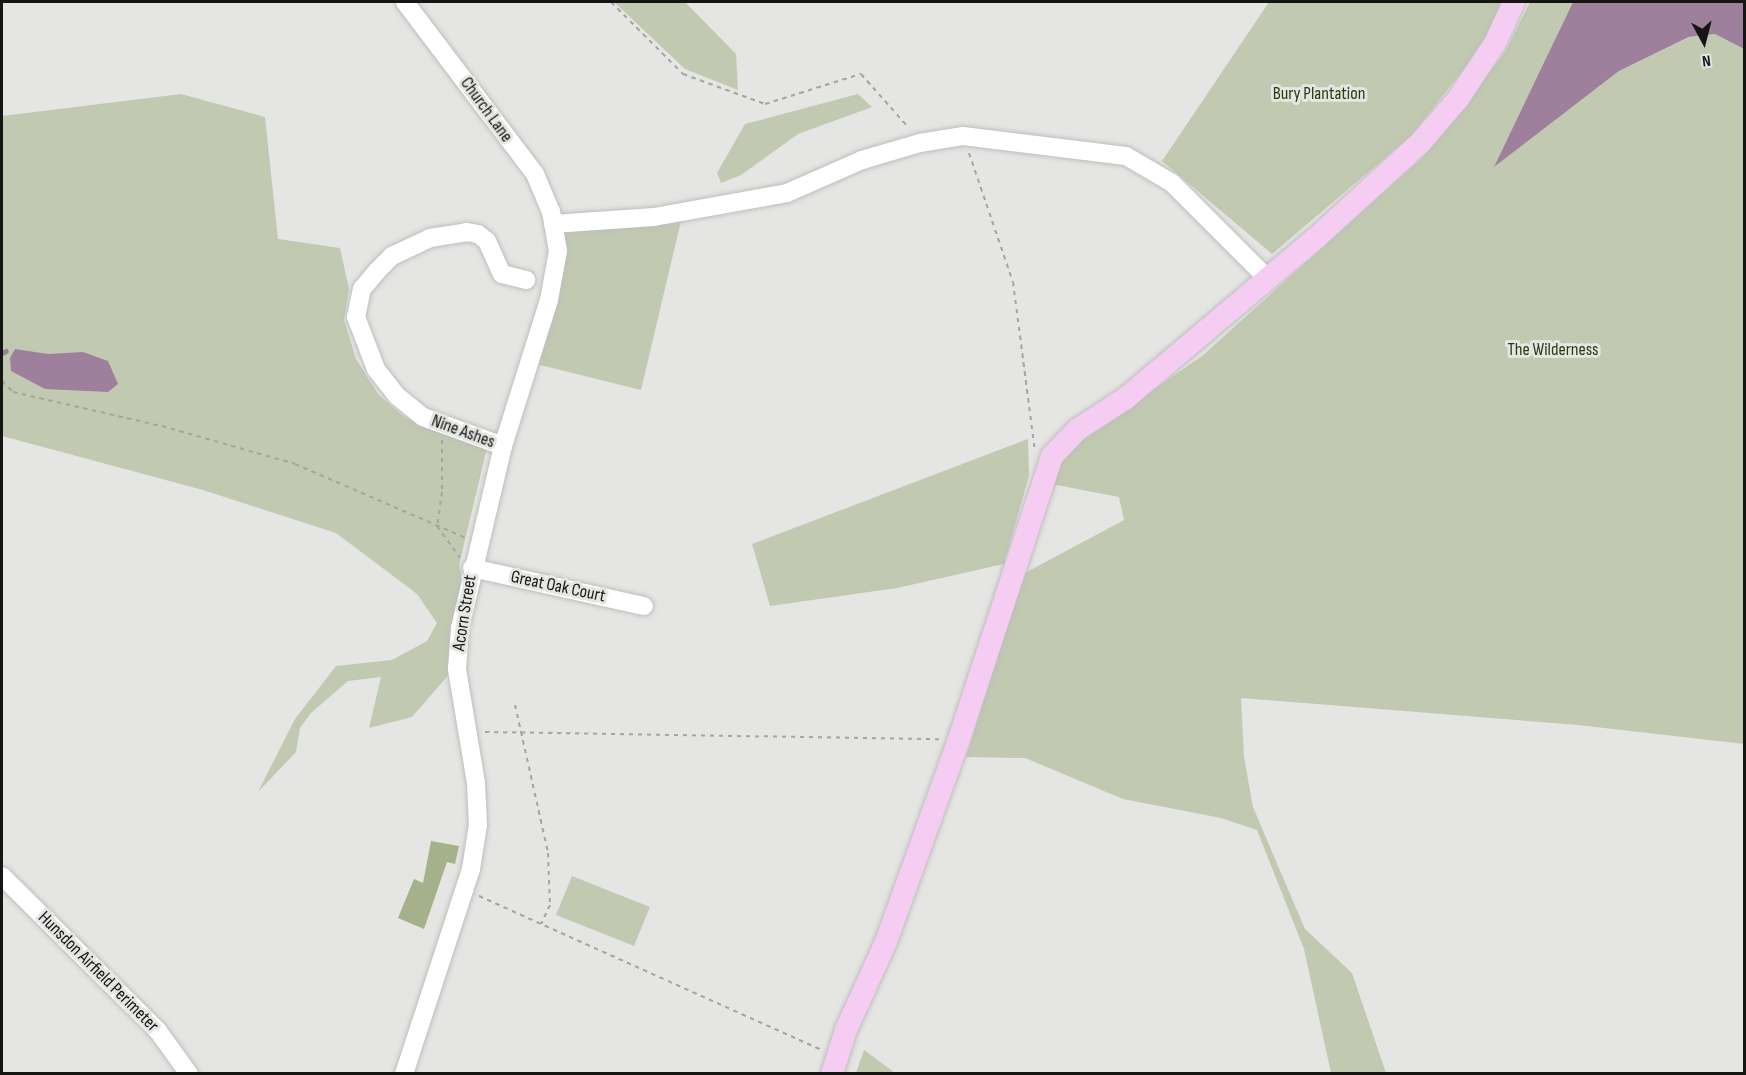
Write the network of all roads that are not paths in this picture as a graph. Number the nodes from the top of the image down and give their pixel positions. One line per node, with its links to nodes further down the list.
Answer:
1 (405, 2): 3 (street, Church Lane)
2 (1514, 2): 5 (main road)
3 (553, 224): 5 (street); 6 (street, Acorn Street)
4 (526, 279): 6 (street, Nine Ashes)
5 (1267, 279): 10 (main road)
6 (503, 446): 7 (street, Acorn Street)
7 (473, 566): 8 (street, Great Oak Court); 12 (street, Acorn Street)
8 (644, 606)
9 (2, 876): 11 (street, Hunsdon Airfield Perimeter)
10 (835, 1065)
11 (189, 1074)
12 (404, 1074)

